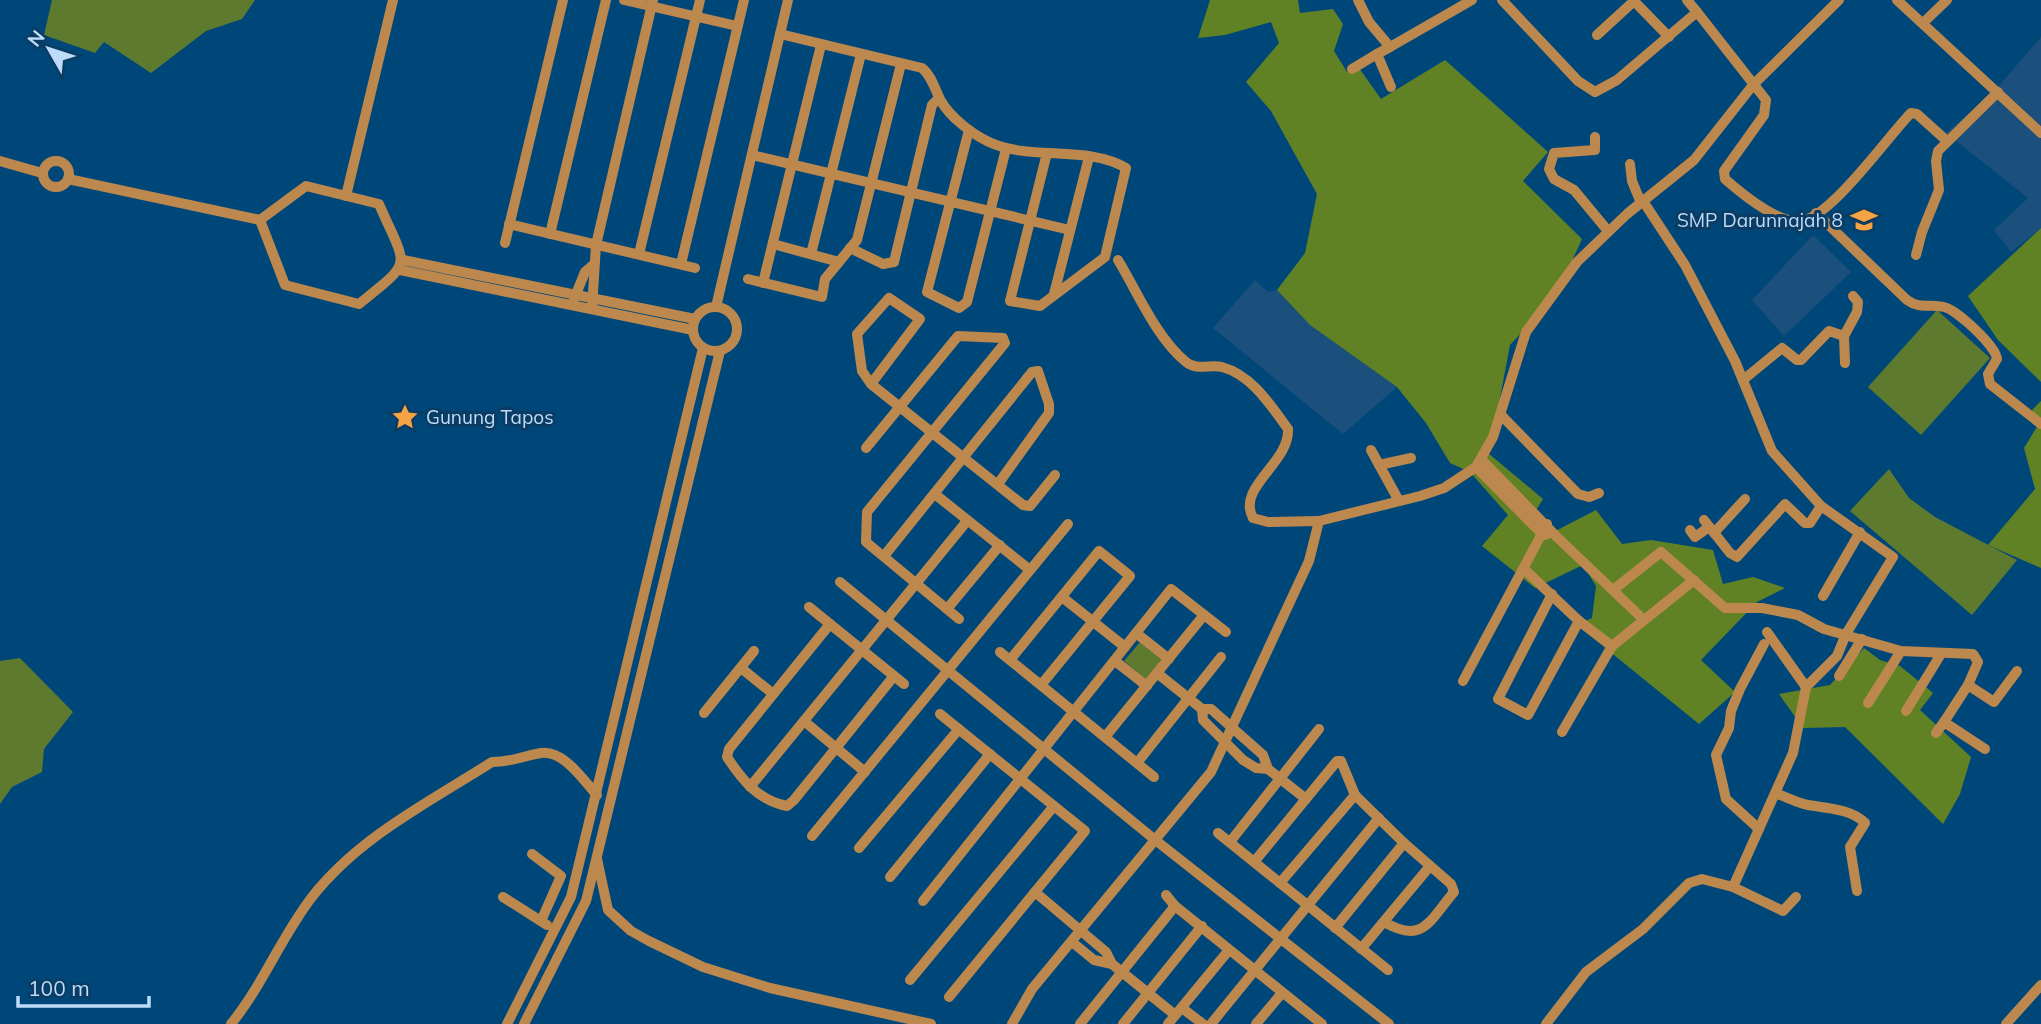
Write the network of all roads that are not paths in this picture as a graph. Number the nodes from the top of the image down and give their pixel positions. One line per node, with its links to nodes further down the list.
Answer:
1 (393, 0): 49 (street)
2 (563, 0): 56 (street)
3 (606, 0): 59 (street)
4 (624, 0): 15 (street)
5 (699, 0): 17 (street)
6 (744, 0): 19 (street)
7 (788, 0): 20 (street)
8 (1358, 0): 24 (street)
9 (1472, 0): 24 (street)
10 (1502, 0): 22 (street)
11 (1687, 0): 16 (street)
12 (1839, 0): 29 (street)
13 (1897, 0): 18 (street)
14 (1947, 0): 18 (street)
15 (653, 3): 17 (street); 62 (street)
16 (1697, 12): 22 (street); 29 (street)
17 (696, 17): 19 (street); 64 (street)
18 (1924, 22): 31 (street)
19 (737, 26): 69 (street)
20 (780, 34): 23 (street); 39 (street)
21 (1597, 35): 22 (street)
22 (1669, 37)
23 (821, 45): 25 (street); 42 (street)
24 (1390, 47): 26 (street)
25 (861, 54): 27 (street); 45 (street)
26 (1377, 54): 28 (street); 30 (street)
27 (901, 64): 32 (street); 47 (street)
28 (1352, 69)
29 (1753, 85): 51 (street); 53 (street)
30 (1391, 87)
31 (1998, 92): 34 (street); 36 (street)
32 (939, 98): 33 (street); 48 (street)
33 (970, 130): 37 (street); 50 (street)
34 (2041, 133)
35 (1595, 137): 58 (street)
36 (1947, 141): 53 (street); 66 (street)
37 (1006, 149): 38 (street); 52 (street)
38 (1047, 153): 40 (street); 55 (street)
39 (752, 155): 42 (street); 79 (street)
40 (1088, 158): 57 (street); 75 (street)
41 (0, 161): 44 (street)
42 (792, 164): 45 (street); 61 (street)
43 (1630, 164): 51 (street)
44 (43, 173): 46 (street); 46 (street)
45 (831, 173): 47 (street); 65 (street)
46 (68, 179): 54 (street)
47 (871, 183): 48 (street); 63 (street)
48 (911, 192): 50 (street); 63 (street)
49 (346, 196): 54 (street); 70 (street)
50 (951, 202): 52 (street); 52 (street)
51 (1642, 202): 58 (street); 85 (street)
52 (990, 211): 55 (street)
53 (1816, 213): 89 (street)
54 (260, 220): 70 (street)
55 (1030, 220): 57 (street); 75 (street)
56 (509, 224): 59 (street); 60 (street)
57 (1070, 230): 75 (street)
58 (1608, 230): 88 (street)
59 (550, 234): 62 (street)
60 (505, 243)
61 (773, 244): 65 (street); 74 (street)
62 (596, 246): 64 (street); 71 (street)
63 (850, 248): 68 (street)
64 (639, 254): 69 (street)
65 (811, 254): 68 (street)
66 (1916, 255)
67 (1118, 260): 104 (street)
68 (839, 262): 74 (street)
69 (681, 264): 72 (street)
70 (402, 265): 77 (street)
71 (593, 265): 77 (street); 78 (street)
72 (695, 268)
73 (748, 279): 74 (street)
74 (763, 283)
75 (1054, 294)
76 (1853, 296): 81 (street)
77 (573, 300): 78 (street)
78 (594, 305): 80 (street)
79 (716, 307): 80 (street); 83 (street)
80 (694, 324): 82 (street)
81 (1844, 336): 84 (street); 85 (street)
82 (703, 348): 83 (street); 176 (street)
83 (720, 351): 178 (street)
84 (1845, 363)
85 (1743, 380): 103 (street)
86 (871, 384): 86 (street); 87 (street)
87 (899, 407): 90 (street); 90 (street); 91 (street)
88 (1501, 415): 95 (street); 99 (street)
89 (2041, 424)
90 (933, 433): 93 (street); 112 (street)
91 (866, 448)
92 (1371, 450): 96 (street)
93 (963, 457): 98 (street); 98 (street); 100 (street)
94 (1411, 458): 96 (street)
95 (1479, 463): 102 (street); 108 (street)
96 (1379, 465): 102 (street)
97 (1055, 475): 98 (street)
98 (998, 484)
99 (1599, 493)
100 (936, 495): 105 (street); 112 (street)
101 (1745, 499): 107 (street)
102 (1399, 501): 104 (street)
103 (1821, 506): 107 (street); 110 (street)
104 (1319, 521): 171 (street)
105 (967, 522): 111 (street); 117 (street)
106 (1069, 524): 113 (street)
107 (1709, 527): 109 (street)
108 (1544, 529): 114 (street); 118 (street)
109 (1690, 530)
110 (1860, 532): 120 (street); 134 (street)
111 (1000, 545): 113 (street); 123 (street)
112 (884, 556): 117 (street)
113 (1030, 570): 149 (street)
114 (1525, 570): 119 (street); 154 (street)
115 (1694, 580): 118 (street); 127 (street); 134 (street)
116 (840, 582): 126 (street)
117 (916, 584): 123 (street); 126 (street)
118 (1612, 590): 127 (street)
119 (1552, 594): 128 (street); 128 (street)
120 (1823, 596)
121 (1062, 597): 129 (street); 129 (street); 146 (street)
122 (809, 607): 130 (street)
123 (947, 609): 125 (street)
124 (1204, 615): 131 (street); 133 (street); 145 (street)
125 (959, 619)
126 (887, 620): 139 (street); 149 (street)
127 (1644, 620): 137 (street)
128 (1579, 621): 137 (street)
129 (1093, 622): 138 (street); 156 (street)
130 (830, 624): 139 (street); 160 (street)
131 (1226, 632)
132 (1767, 632): 159 (street)
133 (1136, 633): 138 (street); 145 (street)
134 (1846, 634): 135 (street); 159 (street)
135 (1862, 639): 142 (street); 153 (street)
136 (1764, 644): 196 (street)
137 (1612, 646): 173 (street)
138 (1125, 647): 147 (street)
139 (862, 650): 152 (street); 168 (street)
140 (754, 651): 148 (street)
141 (1000, 652): 146 (street)
142 (1901, 652): 143 (street); 162 (street)
143 (1941, 654): 157 (street); 164 (street)
144 (1221, 657): 161 (street)
145 (1169, 659): 151 (street)
146 (1010, 660): 156 (street)
147 (1115, 661): 158 (street); 165 (street)
148 (741, 667): 160 (street); 166 (street)
149 (948, 671): 181 (street); 185 (street)
150 (2017, 671): 157 (street)
151 (1157, 673): 158 (street); 161 (street)
152 (894, 676): 155 (street); 179 (street)
153 (1839, 676)
154 (1464, 681)
155 (904, 684)
156 (1041, 685): 165 (street)
157 (1968, 685): 169 (street)
158 (1147, 686): 175 (street)
159 (1806, 687): 191 (street)
160 (772, 693): 189 (street)
161 (1189, 699): 163 (street); 183 (street)
162 (1868, 703)
163 (1202, 709): 171 (street); 177 (street)
164 (1906, 711)
165 (1074, 712): 175 (street); 181 (street)
166 (704, 713)
167 (940, 713): 170 (street)
168 (804, 721): 179 (street); 189 (street)
169 (1944, 722): 174 (street); 180 (street)
170 (959, 729): 182 (street); 202 (street)
171 (1233, 729): 177 (street); 184 (street)
172 (1319, 729): 188 (street)
173 (1562, 732)
174 (1936, 733)
175 (1105, 737): 183 (street)
176 (610, 743): 178 (street); 192 (street)
177 (1226, 743): 184 (street); 199 (street)
178 (624, 744): 204 (street)
179 (835, 747): 185 (street); 189 (street)
180 (1985, 749)
181 (1045, 750): 187 (street); 199 (street)
182 (990, 754): 187 (street); 207 (street)
183 (1137, 763): 186 (street)
184 (1268, 769): 188 (street)
185 (865, 772): 198 (street)
186 (1154, 777)
187 (1021, 779): 194 (street); 215 (street)
188 (1280, 779): 193 (street); 200 (street)
189 (750, 787)
190 (1354, 793): 193 (street); 195 (street); 208 (street)
191 (1777, 793): 196 (street); 210 (street)
192 (597, 795): 222 (street); 239 (street)
193 (1306, 799): 205 (street)
194 (1054, 806): 211 (street); 232 (street)
195 (1379, 818): 201 (street); 216 (street)
196 (1759, 829): 209 (street)
197 (1218, 833): 200 (street)
198 (812, 836)
199 (1154, 839): 223 (street); 225 (street)
200 (1230, 842): 205 (street)
201 (1404, 843): 206 (street); 221 (street)
202 (859, 848)
203 (532, 854): 218 (street)
204 (597, 859): 224 (street); 242 (street)
205 (1254, 862): 208 (street)
206 (1430, 866): 219 (street); 219 (street)
207 (890, 877)
208 (1280, 883): 216 (street)
209 (1733, 887): 214 (street); 252 (street)
210 (1857, 891)
211 (1035, 892): 223 (street); 236 (street)
212 (1166, 895): 217 (street)
213 (503, 897): 218 (street)
214 (1796, 897)
215 (923, 901)
216 (1308, 905): 221 (street); 225 (street)
217 (1175, 906): 220 (street); 229 (street)
218 (541, 921): 222 (street)
219 (1384, 922): 227 (street)
220 (1202, 926): 228 (street); 235 (street)
221 (1335, 928): 227 (street)
222 (555, 930): 224 (street); 240 (street)
223 (1081, 931): 226 (street); 229 (street)
224 (568, 937): 241 (street)
225 (1281, 939): 231 (street); 251 (street)
226 (1072, 942): 229 (street); 243 (street)
227 (1361, 949): 230 (street)
228 (1229, 950): 231 (street); 238 (street)
229 (1117, 968): 235 (street); 244 (street)
230 (1388, 970)
231 (1255, 972): 234 (street); 247 (street)
232 (910, 980)
233 (2041, 985): 253 (street)
234 (1282, 993): 237 (street); 248 (street)
235 (1146, 994): 238 (street); 245 (street)
236 (949, 997)
237 (1308, 1013): 249 (street); 250 (street)
238 (1174, 1018): 246 (street)
239 (230, 1024)
240 (507, 1024)
241 (524, 1024)
242 (931, 1024)
243 (1012, 1024)
244 (1080, 1024)
245 (1123, 1024)
246 (1203, 1024)
247 (1211, 1024)
248 (1256, 1024)
249 (1300, 1024)
250 (1322, 1024)
251 (1390, 1024)
252 (1546, 1024)
253 (2006, 1024)

